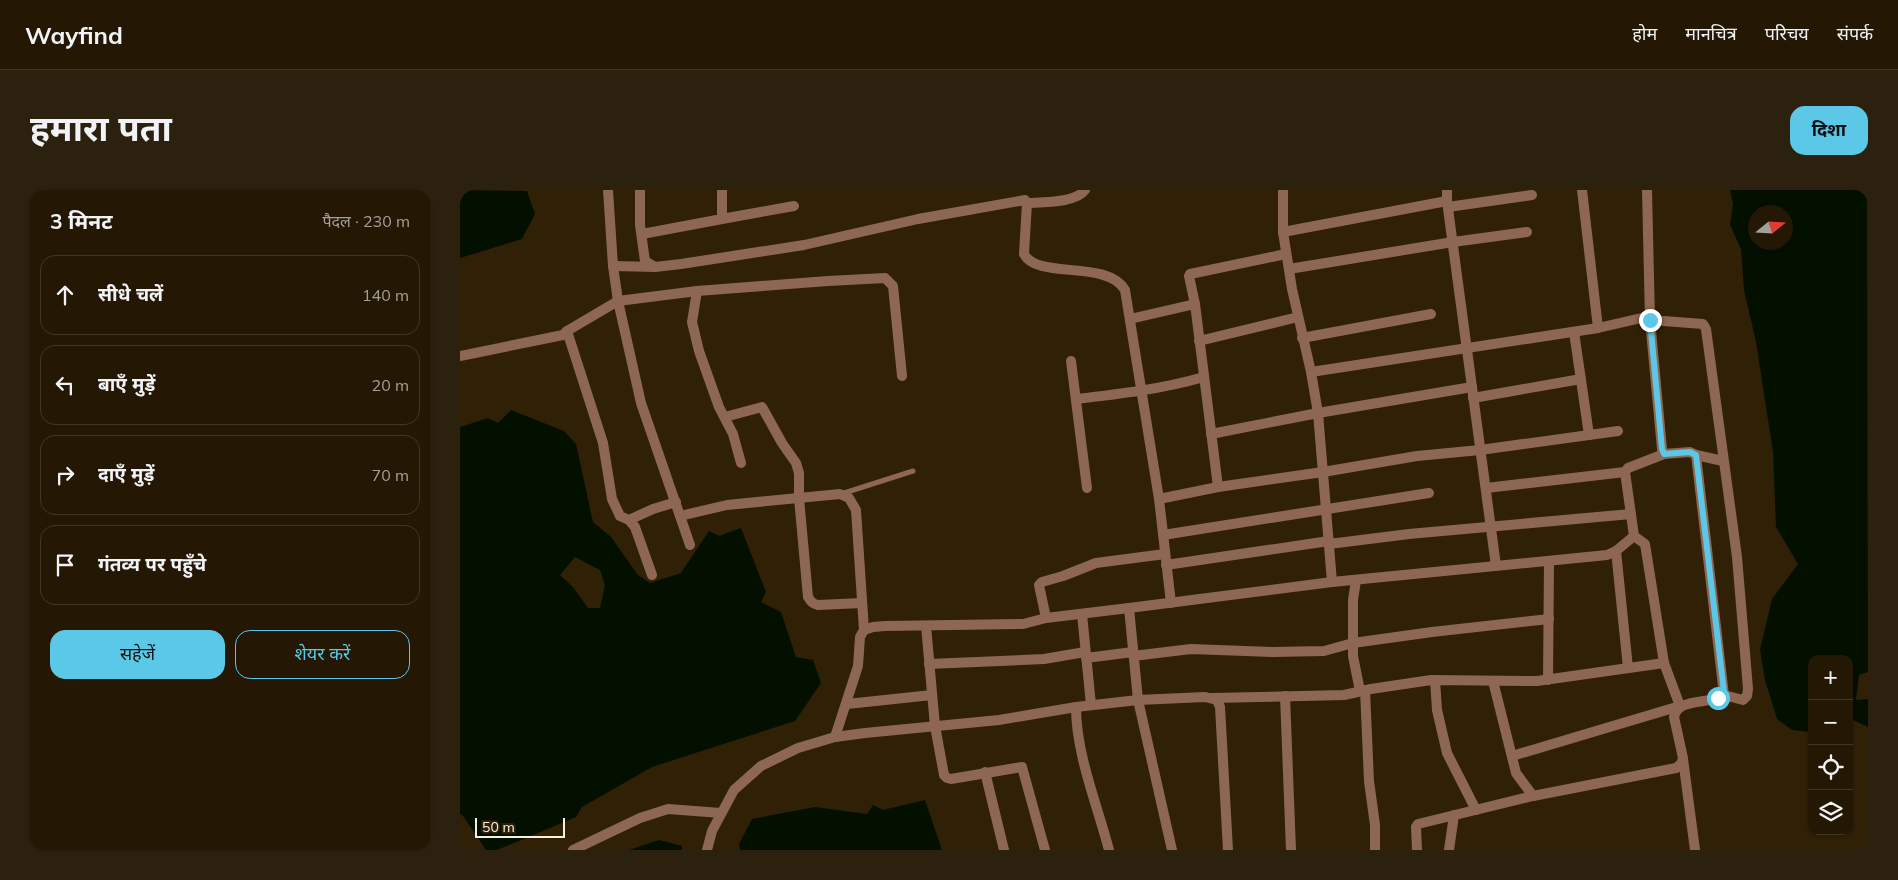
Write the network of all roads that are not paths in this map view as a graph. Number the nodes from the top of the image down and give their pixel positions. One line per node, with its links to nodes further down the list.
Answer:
1 (608, 190): 18 (street)
2 (640, 190): 15 (street)
3 (722, 190): 12 (street)
4 (1085, 190): 9 (street)
5 (1283, 190): 13 (street)
6 (1582, 190): 28 (street)
7 (1647, 190): 26 (street)
8 (1532, 195): 10 (street)
9 (1026, 198): 19 (street); 27 (street)
10 (1447, 199): 13 (street); 16 (street)
11 (794, 206): 12 (street)
12 (722, 219): 15 (street)
13 (1283, 232): 17 (street)
14 (1527, 232): 16 (street)
15 (642, 234): 19 (street)
16 (1453, 242): 20 (street); 33 (street)
17 (1286, 254): 20 (street); 23 (street)
18 (612, 266): 19 (street); 22 (street)
19 (655, 266)
20 (1288, 269): 25 (street)
21 (697, 291): 22 (street); 37 (street); 45 (street)
22 (618, 302): 29 (street); 64 (street)
23 (1194, 304): 27 (street); 32 (street)
24 (1431, 314): 31 (street)
25 (1298, 317): 31 (street); 32 (street)
26 (1650, 318): 28 (street); 50 (street); 52 (street)
27 (1130, 320): 41 (street)
28 (1598, 328): 30 (street)
29 (567, 331): 34 (street); 68 (street)
30 (1574, 332): 33 (street); 39 (street)
31 (1302, 338): 36 (street)
32 (1199, 341): 38 (street)
33 (1466, 348): 36 (street); 40 (street)
34 (460, 356)
35 (1071, 361): 43 (street)
36 (1311, 372): 44 (street)
37 (902, 376)
38 (1204, 377): 41 (street); 47 (street)
39 (1581, 379): 42 (street); 48 (street)
40 (1472, 387): 42 (street); 44 (street)
41 (1142, 391): 43 (street); 63 (street)
42 (1473, 398): 49 (street)
43 (1076, 399): 58 (street)
44 (1318, 413): 47 (street); 55 (street)
45 (725, 417): 53 (street); 62 (street)
46 (1618, 431): 48 (street)
47 (1211, 434): 57 (street)
48 (1589, 435): 49 (street)
49 (1480, 450): 55 (street); 59 (street)
50 (1664, 454): 51 (street); 56 (street)
51 (1696, 455): 52 (street); 101 (street)
52 (1724, 461): 101 (street)
53 (741, 463)
54 (913, 472): 61 (lane)
55 (1323, 472): 57 (street); 65 (street)
56 (1625, 472): 59 (street); 66 (street)
57 (1218, 487): 63 (street)
58 (1088, 488)
59 (1486, 488): 69 (street)
60 (1429, 493): 65 (street)
61 (840, 494): 62 (street); 82 (street)
62 (799, 498): 67 (street); 82 (street)
63 (1159, 499): 70 (street)
64 (676, 502): 67 (street); 68 (street)
65 (1326, 510): 70 (street); 72 (street)
66 (1631, 514): 69 (street); 71 (street)
67 (680, 516): 73 (street)
68 (629, 520): 79 (street)
69 (1491, 527): 72 (street); 78 (street)
70 (1163, 535): 75 (street)
71 (1634, 536): 74 (street); 93 (street)
72 (1329, 542): 77 (street); 81 (street)
73 (690, 544)
74 (1616, 551): 76 (street); 95 (street)
75 (1165, 554): 77 (street); 86 (street)
76 (1549, 560): 78 (street); 87 (street)
77 (1166, 565): 83 (street)
78 (1496, 566): 80 (street)
79 (652, 575)
80 (1356, 580): 81 (street); 90 (street)
81 (1332, 582): 83 (street)
82 (862, 603): 89 (street)
83 (1171, 603): 84 (street)
84 (1128, 608): 85 (street); 91 (street)
85 (1082, 614): 86 (street); 92 (street)
86 (1046, 618): 88 (street)
87 (1549, 619): 90 (street); 97 (street)
88 (926, 626): 89 (street); 94 (street)
89 (864, 630): 105 (street)
90 (1353, 643): 91 (street); 99 (street)
91 (1133, 654): 92 (street); 104 (street)
92 (1086, 655): 94 (street); 106 (street)
93 (1664, 663): 95 (street); 107 (street)
94 (929, 664): 100 (street)
95 (1628, 668): 97 (street)
96 (1435, 680): 98 (street); 99 (street); 115 (street)
97 (1548, 680): 98 (street)
98 (1493, 681): 111 (street)
99 (1362, 691): 102 (street); 126 (street)
100 (932, 695): 105 (street); 109 (street)
101 (1724, 695): 107 (street)
102 (1285, 696): 103 (street); 125 (street)
103 (1212, 698): 104 (street); 124 (street)
104 (1138, 700): 106 (street); 123 (street)
105 (847, 704): 110 (street)
106 (1091, 705): 108 (street)
107 (1680, 706): 111 (street); 112 (street)
108 (1076, 707): 109 (street); 122 (street)
109 (936, 726): 110 (street); 113 (street)
110 (835, 737): 116 (street)
111 (1512, 756): 114 (street)
112 (1682, 758): 114 (street); 129 (street)
113 (985, 772): 120 (street); 121 (street)
114 (1533, 796): 115 (street)
115 (1476, 810): 117 (street)
116 (721, 813): 118 (street); 119 (street)
117 (1454, 815): 127 (street); 128 (street)
118 (573, 850)
119 (707, 850)
120 (1004, 850)
121 (1045, 850)
122 (1109, 850)
123 (1172, 850)
124 (1228, 850)
125 (1291, 850)
126 (1375, 850)
127 (1417, 850)
128 (1449, 850)
129 (1695, 850)

